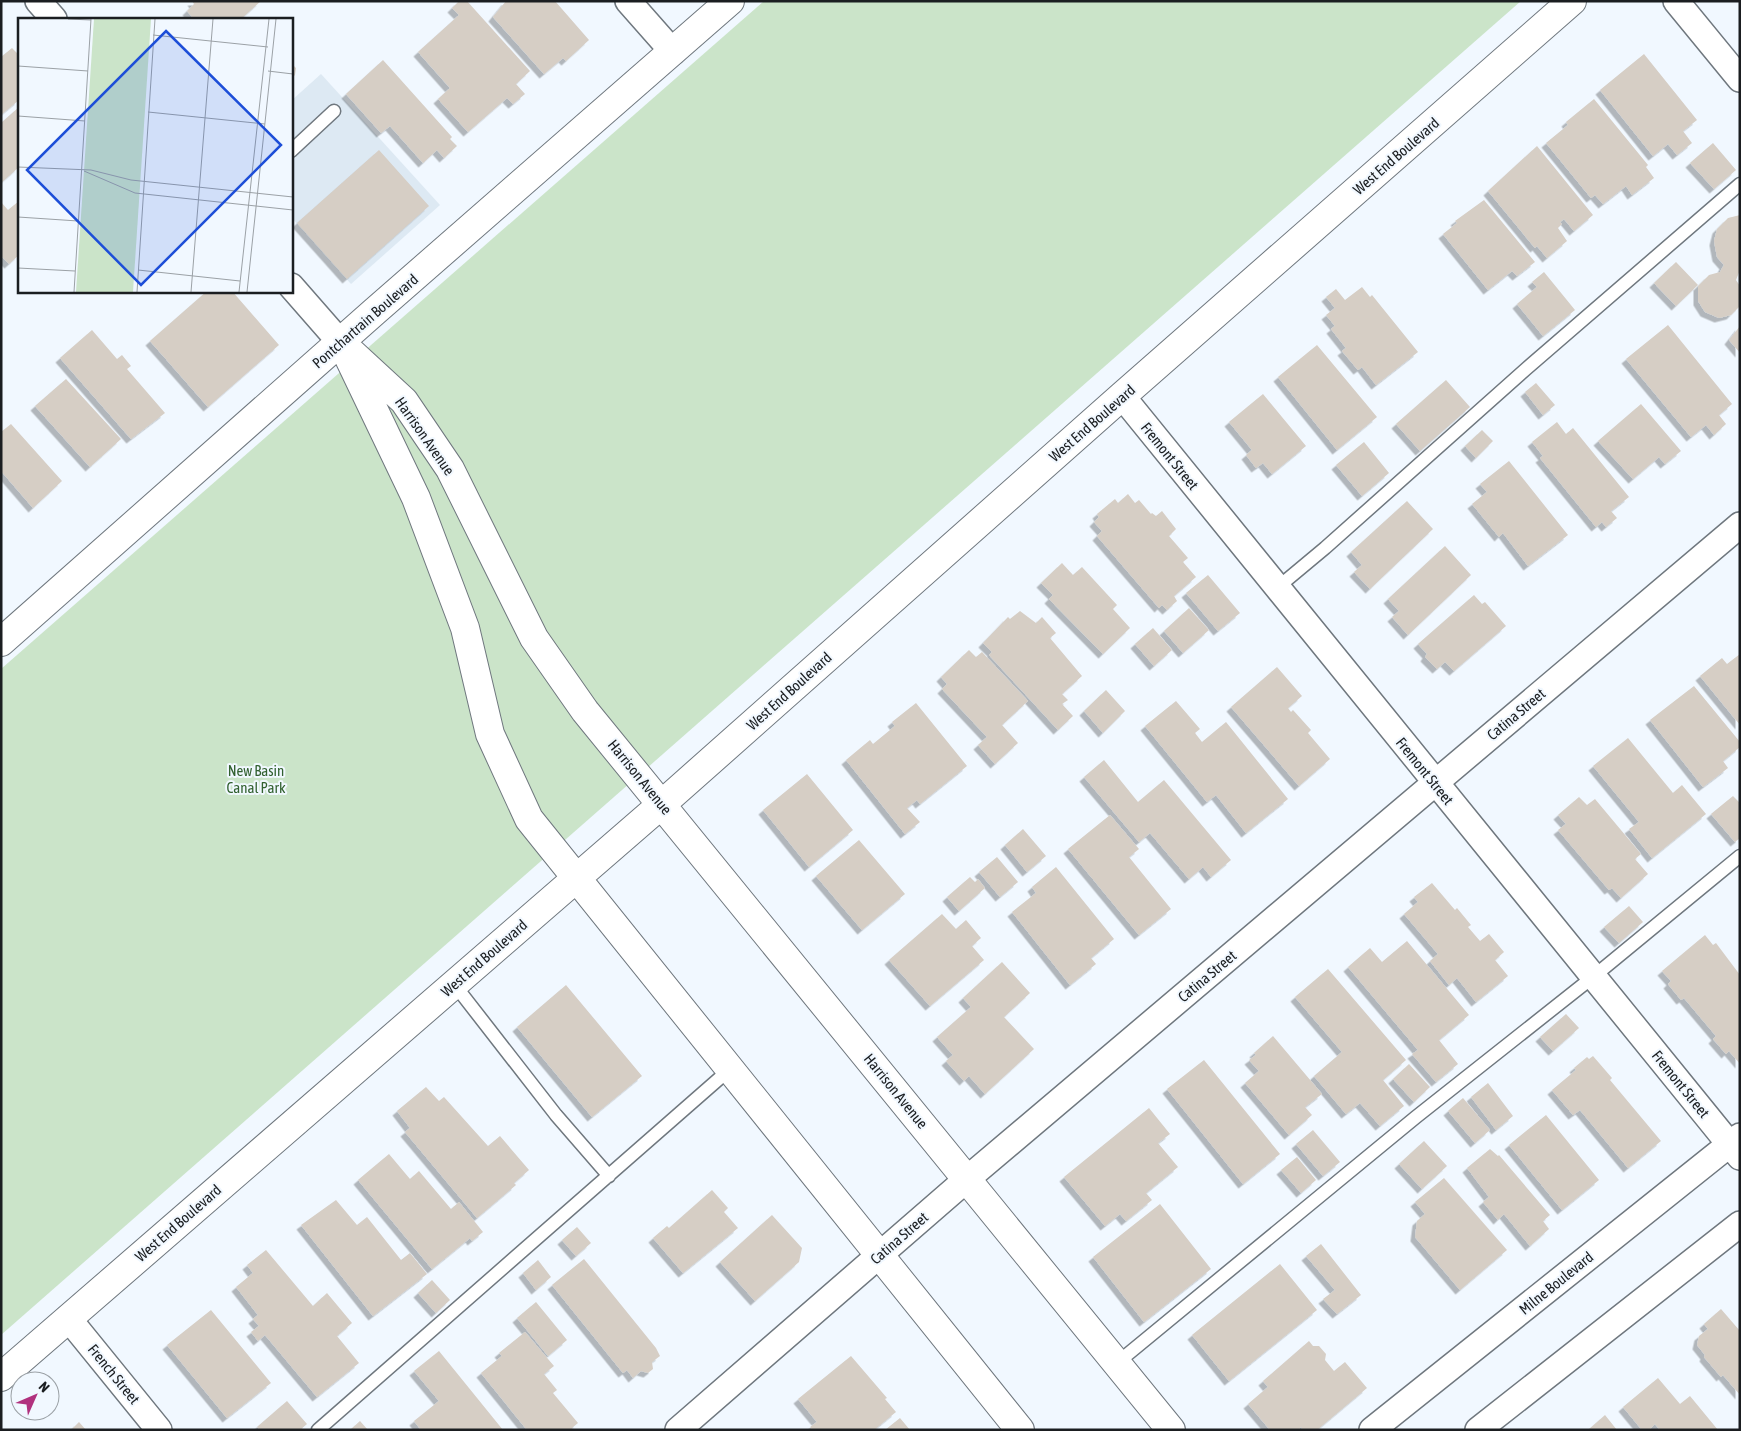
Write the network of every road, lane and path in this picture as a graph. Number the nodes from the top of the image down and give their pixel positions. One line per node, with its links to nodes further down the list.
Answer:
1 (38, 1): 6 (street)
2 (628, 1): 7 (street)
3 (730, 1): 7 (main road, Pontchartrain Boulevard)
4 (1572, 1): 14 (main road, West End Boulevard)
5 (1676, 1): 8 (street)
6 (53, 18)
7 (672, 52): 13 (main road, Pontchartrain Boulevard)
8 (1740, 79)
9 (334, 111): 10 (lane)
10 (292, 150)
11 (1740, 184): 16 (lane)
12 (292, 287): 13 (street)
13 (340, 342): 17 (main road, Pontchartrain Boulevard); 19 (main road, Harrison Avenue); 21 (main road, Harrison Avenue)
14 (1122, 396): 16 (street, Fremont Street); 19 (main road, West End Boulevard)
15 (1740, 525): 18 (street, Catina Street)
16 (1276, 588): 18 (street, Fremont Street)
17 (3, 637)
18 (1434, 783): 22 (street, Fremont Street); 27 (street, Catina Street)
19 (662, 804): 21 (main road, West End Boulevard); 27 (main road, Harrison Avenue)
20 (1740, 856): 22 (lane)
21 (576, 878): 23 (main road, West End Boulevard); 24 (main road, Harrison Avenue)
22 (1594, 977): 25 (street, Fremont Street); 31 (lane)
23 (454, 984): 26 (lane); 30 (main road, West End Boulevard)
24 (730, 1070): 26 (lane); 29 (main road, Harrison Avenue)
25 (1736, 1146): 38 (street, Milne Boulevard)
26 (609, 1176): 34 (lane)
27 (967, 1179): 29 (street, Catina Street); 31 (main road, Harrison Avenue)
28 (1740, 1224): 39 (street)
29 (878, 1256): 35 (street, Catina Street); 36 (main road, Harrison Avenue)
30 (68, 1318): 32 (main road, West End Boulevard); 33 (street, French Street)
31 (1117, 1363): 37 (main road, Harrison Avenue)
32 (1, 1377)
33 (159, 1430)
34 (318, 1430)
35 (678, 1430)
36 (1020, 1430)
37 (1171, 1430)
38 (1372, 1430)
39 (1478, 1430)

